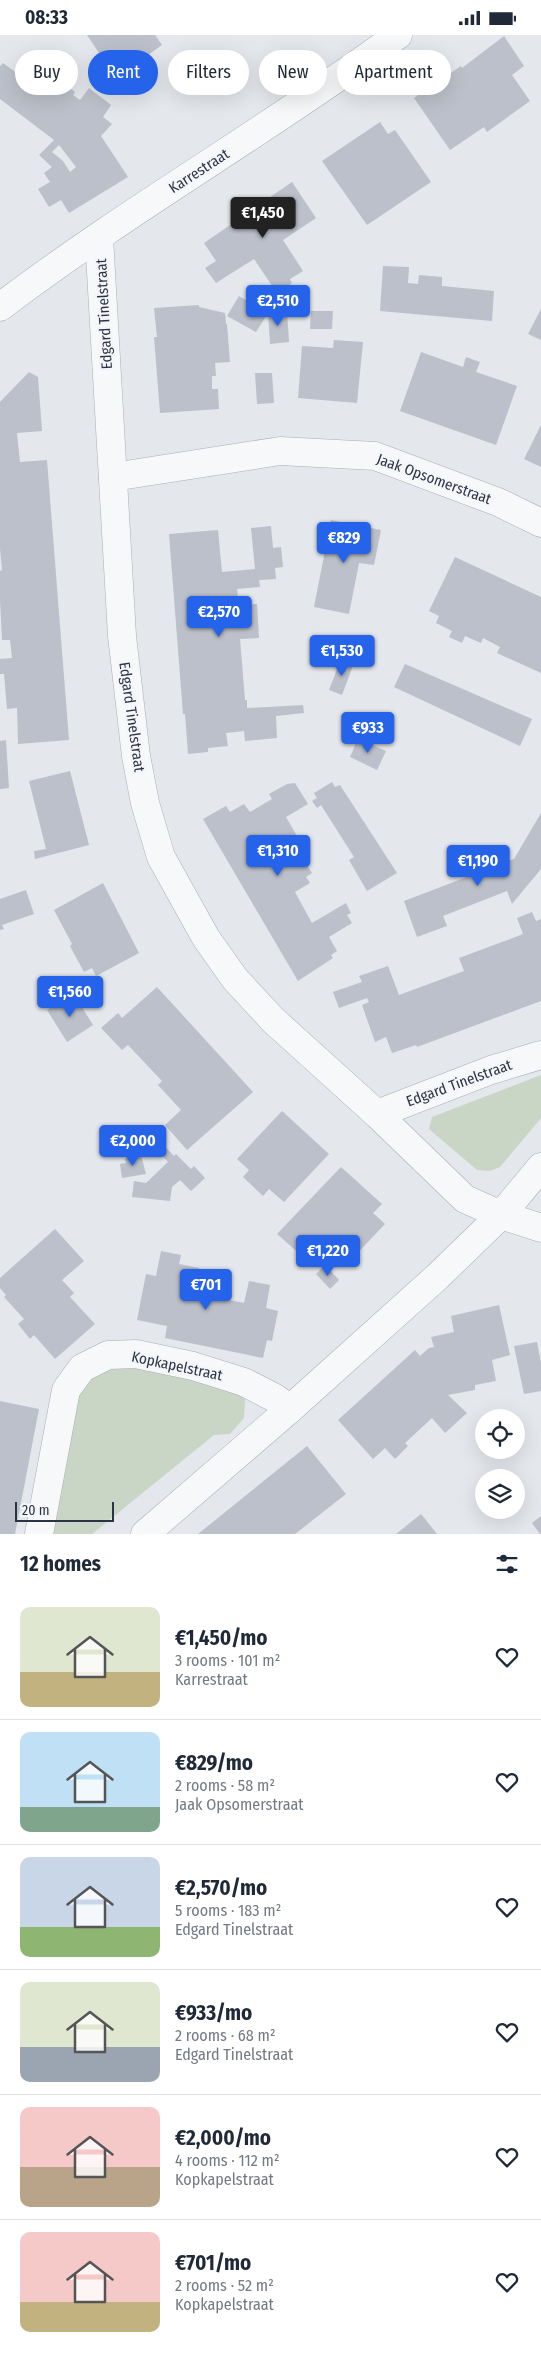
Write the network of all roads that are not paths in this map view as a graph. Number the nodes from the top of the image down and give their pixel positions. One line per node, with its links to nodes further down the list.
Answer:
1 (398, 35): 2 (street, Karrestraat)
2 (99, 237): 3 (street, Karrestraat); 5 (street, Edgard Tinelstraat)
3 (11, 285): 4 (street, Karrestraat)
4 (0, 307)
5 (114, 477): 6 (street, Jaak Opsomerstraat); 8 (street, Edgard Tinelstraat)
6 (541, 523)
7 (541, 1055): 8 (street, Edgard Tinelstraat)
8 (378, 1113): 10 (street, Edgard Tinelstraat)
9 (541, 1167): 10 (street)
10 (501, 1215): 11 (street, Edgard Tinelstraat); 12 (street)
11 (541, 1228)
12 (290, 1409): 13 (street, Kopkapelstraat); 14 (street)
13 (39, 1534)
14 (145, 1534)

